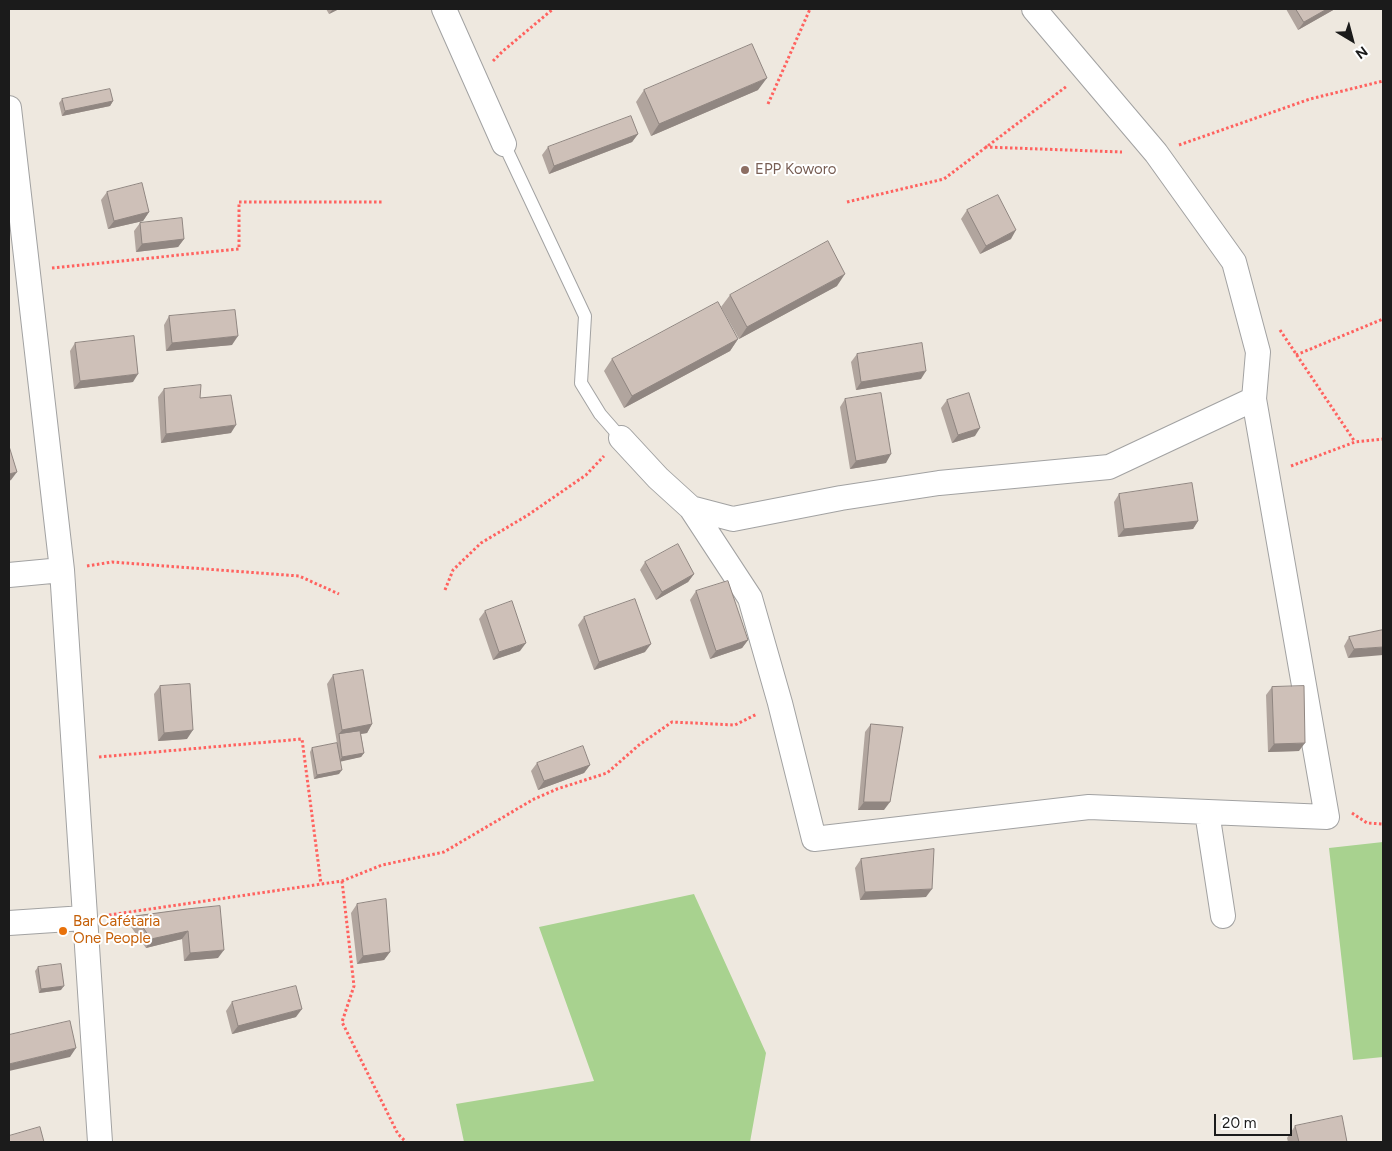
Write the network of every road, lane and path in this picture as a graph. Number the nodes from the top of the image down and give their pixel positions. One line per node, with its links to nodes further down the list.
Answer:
1 (444, 9): 6 (street)
2 (553, 9): 6 (path)
3 (810, 9): 8 (path)
4 (1034, 9): 5 (street)
5 (1087, 71): 11 (path); 12 (street)
6 (475, 80): 10 (street)
7 (1383, 81): 12 (path)
8 (768, 104)
9 (9, 108): 15 (street)
10 (504, 144): 20 (lane)
11 (985, 147): 12 (path); 14 (path)
12 (1156, 153): 19 (street)
13 (382, 202): 15 (path)
14 (847, 202)
15 (18, 272): 25 (street)
16 (1383, 319): 18 (path)
17 (1276, 324): 18 (path)
18 (1296, 355): 22 (path)
19 (1254, 399): 23 (street); 24 (street)
20 (621, 438): 24 (street); 27 (path)
21 (1383, 439): 22 (path)
22 (1355, 442): 23 (path)
23 (1267, 475): 31 (street)
24 (691, 508): 29 (street)
25 (62, 570): 26 (street); 28 (path); 30 (street)
26 (9, 576)
27 (445, 590)
28 (339, 594)
29 (780, 703): 31 (street); 32 (path)
30 (74, 759): 33 (path); 35 (street)
31 (1207, 812): 34 (street)
32 (342, 881): 33 (path); 38 (path)
33 (321, 884): 35 (path)
34 (1223, 916)
35 (84, 918): 36 (street); 37 (street)
36 (9, 923)
37 (100, 1142)
38 (406, 1142)

